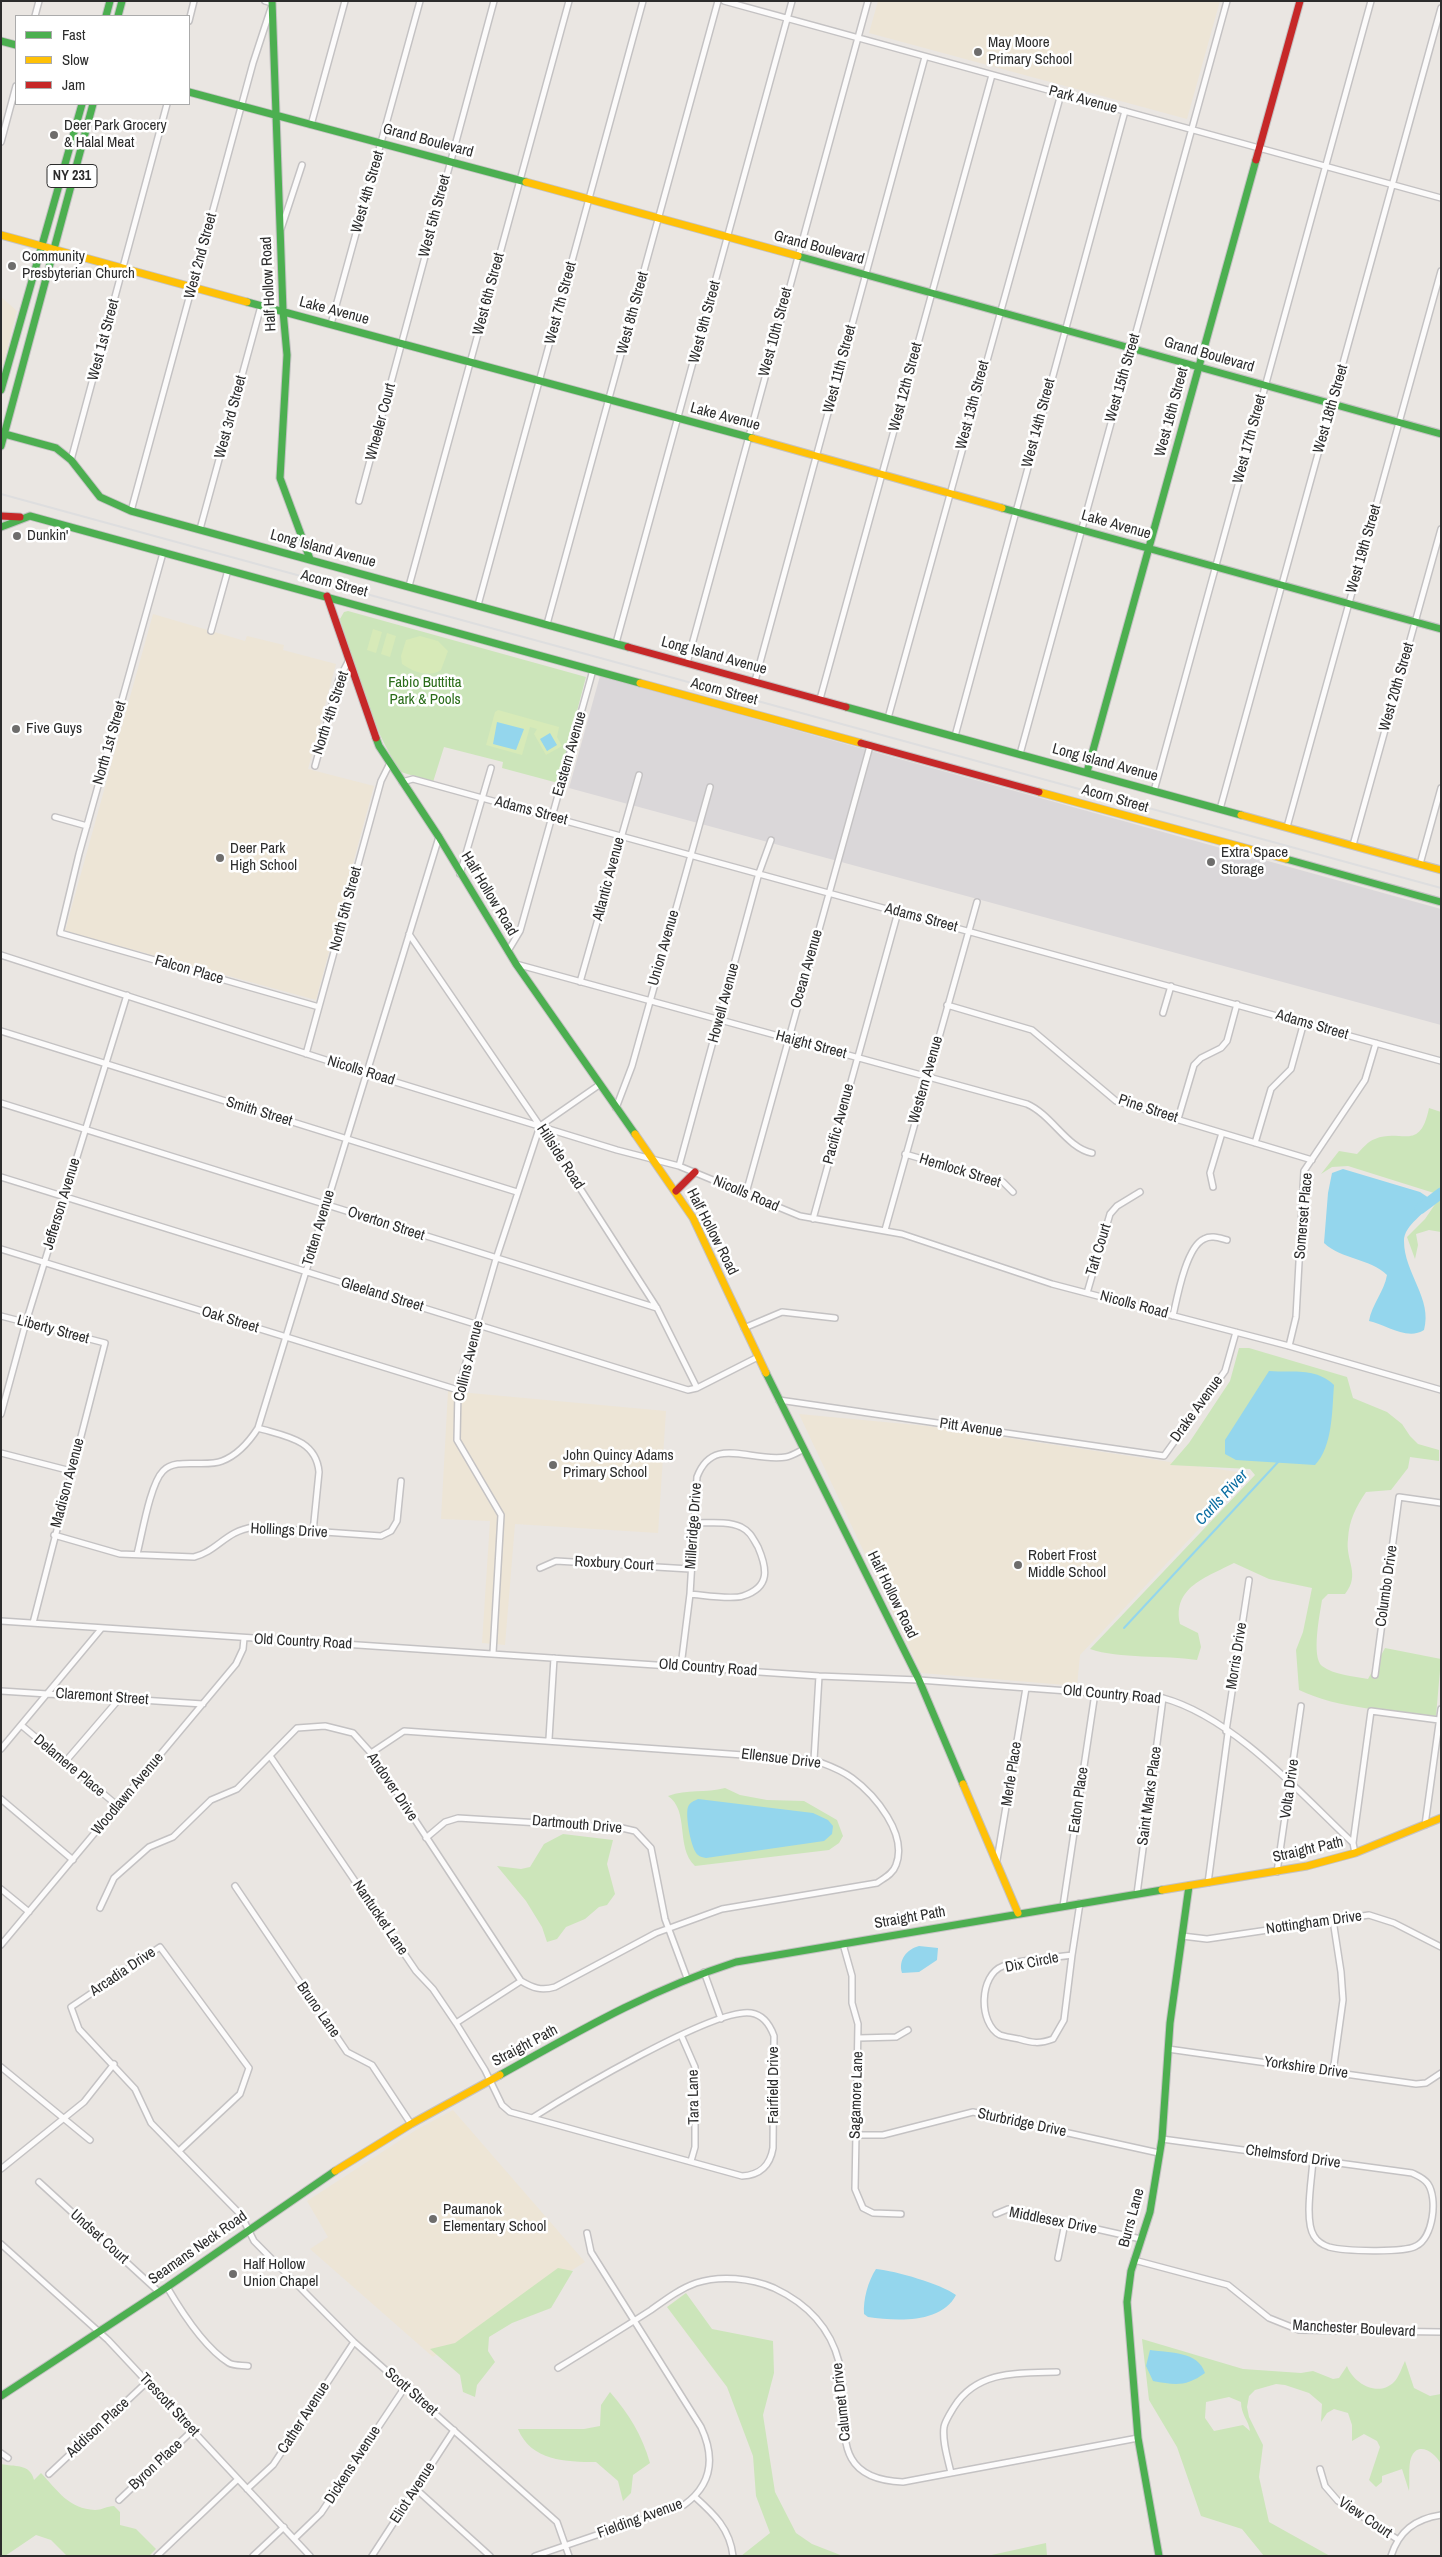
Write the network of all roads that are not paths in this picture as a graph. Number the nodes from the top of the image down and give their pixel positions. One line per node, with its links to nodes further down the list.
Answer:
1 (39, 1): 19 (street)
2 (110, 1): 20 (street)
3 (122, 1): 21 (street)
4 (194, 1): 22 (street)
5 (345, 1): 38 (street)
6 (420, 1): 41 (street, West 4th Street)
7 (494, 1): 43 (street, West 5th Street)
8 (569, 1): 46 (street, West 6th Street)
9 (643, 1): 49 (street, West 7th Street)
10 (718, 1): 50 (street, West 8th Street)
11 (724, 1): 23 (street, Park Avenue)
12 (792, 1): 23 (street, West 9th Street)
13 (868, 1): 24 (street, West 10th Street)
14 (1226, 1): 39 (street, West 15th Street)
15 (1300, 1): 42 (street, West 16th Street)
16 (1370, 1): 45 (street, West 17th Street)
17 (270, 2): 35 (street, West 2nd Street); 37 (street, Half Hollow Road)
18 (1441, 8): 47 (street, West 18th Street)
19 (35, 15)
20 (106, 15)
21 (118, 15)
22 (190, 17)
23 (787, 19): 24 (street, Park Avenue); 53 (street, West 9th Street)
24 (858, 39): 27 (street, Park Avenue); 56 (street, West 10th Street)
25 (1, 41): 26 (street)
26 (15, 45)
27 (925, 57): 28 (street, Park Avenue); 59 (street, West 11th Street)
28 (992, 75): 31 (street, Park Avenue); 61 (street, West 12th Street)
29 (15, 90): 40 (street)
30 (190, 92): 35 (street, Grand Boulevard)
31 (1061, 94): 36 (street, Park Avenue); 64 (street, West 13th Street)
32 (82, 105): 54 (street, NY 231)
33 (93, 105): 55 (street, NY 231)
34 (167, 105): 57 (street, West 1st Street)
35 (242, 106): 37 (street, Grand Boulevard); 60 (street, West 2nd Street)
36 (1125, 111): 39 (street, Park Avenue); 66 (street, West 14th Street)
37 (276, 115): 38 (street, Grand Boulevard); 51 (street, Half Hollow Road)
38 (311, 125): 41 (street, Grand Boulevard)
39 (1192, 129): 42 (street, Park Avenue); 68 (street, West 15th Street)
40 (1, 142)
41 (381, 142): 43 (street, Grand Boulevard); 65 (street, West 4th Street)
42 (1259, 149): 45 (street, Park Avenue); 70 (street, West 16th Street)
43 (450, 161): 46 (street, Grand Boulevard); 67 (street, West 5th Street)
44 (302, 165): 51 (street)
45 (1325, 167): 47 (street, Park Avenue); 72 (street, West 17th Street)
46 (520, 180): 49 (street, Grand Boulevard); 69 (street, West 6th Street)
47 (1392, 185): 48 (street, Park Avenue); 75 (street, West 18th Street)
48 (1441, 198)
49 (589, 199): 50 (street, Grand Boulevard); 71 (street, West 7th Street)
50 (659, 217): 53 (street, Grand Boulevard); 74 (street, West 8th Street)
51 (280, 232): 63 (street, Half Hollow Road)
52 (1, 235): 54 (street, Lake Avenue)
53 (728, 236): 56 (street, Grand Boulevard); 76 (street, West 9th Street)
54 (41, 246): 55 (street, Lake Avenue); 73 (street, NY 231)
55 (53, 249): 57 (street, Lake Avenue); 78 (street, NY 231)
56 (797, 257): 59 (street, Grand Boulevard); 80 (street, West 10th Street)
57 (123, 269): 60 (street, Lake Avenue); 83 (street, West 1st Street)
58 (1441, 271): 77 (street, West 19th Street)
59 (865, 275): 61 (street, Grand Boulevard); 82 (street, West 11th Street)
60 (192, 288): 62 (street, Lake Avenue); 87 (street, West 2nd Street)
61 (932, 293): 64 (street, Grand Boulevard); 84 (street, West 12th Street)
62 (261, 306): 63 (street, Lake Avenue); 92 (street, West 3rd Street)
63 (283, 311): 65 (street, Lake Avenue); 97 (street, Half Hollow Road)
64 (999, 311): 66 (street, Grand Boulevard); 85 (street, West 13th Street)
65 (331, 324): 67 (street, Lake Avenue)
66 (1065, 330): 68 (street, Grand Boulevard); 88 (street, West 14th Street)
67 (401, 343): 69 (street, Lake Avenue); 86 (street, Wheeler Court)
68 (1132, 348): 70 (street, Grand Boulevard); 93 (street, West 15th Street)
69 (470, 363): 71 (street, Lake Avenue); 100 (street, West 6th Street)
70 (1199, 366): 72 (street, Grand Boulevard); 95 (street, West 16th Street)
71 (540, 381): 74 (street, Lake Avenue); 104 (street, West 7th Street)
72 (1265, 385): 75 (street, Grand Boulevard); 98 (street, West 17th Street)
73 (1, 390)
74 (609, 401): 76 (street, Lake Avenue); 106 (street, West 8th Street)
75 (1333, 403): 77 (street, Grand Boulevard); 101 (street, West 18th Street)
76 (678, 419): 80 (street, Lake Avenue); 109 (street, West 9th Street)
77 (1399, 423): 79 (street, Grand Boulevard); 103 (street, West 19th Street)
78 (3, 434): 81 (street, NY 231); 83 (street, Long Island Avenue)
79 (1441, 434)
80 (747, 437): 82 (street, Lake Avenue); 111 (street, West 10th Street)
81 (1, 446)
82 (816, 457): 84 (street, Lake Avenue); 113 (street, West 11th Street)
83 (71, 460): 87 (street, Long Island Avenue)
84 (882, 475): 85 (street, Lake Avenue); 114 (street, West 12th Street)
85 (948, 494): 88 (street, Lake Avenue); 115 (street, West 13th Street)
86 (359, 500)
87 (131, 511): 92 (street, Long Island Avenue)
88 (1015, 512): 93 (street, Lake Avenue); 116 (street, West 14th Street)
89 (1, 516): 90 (street, Acorn Street)
90 (30, 516): 91 (street); 96 (street, Acorn Street)
91 (1, 527)
92 (200, 529): 97 (street, Long Island Avenue)
93 (1082, 529): 95 (street, Lake Avenue); 118 (street, West 15th Street)
94 (1441, 529): 105 (street, West 20th Street)
95 (1149, 548): 98 (street, Lake Avenue); 122 (street, West 16th Street)
96 (163, 553): 99 (street, Acorn Street); 132 (street, North 1st Street)
97 (310, 559): 100 (street, Long Island Avenue)
98 (1216, 567): 101 (street, Lake Avenue); 127 (street, West 17th Street)
99 (228, 570): 102 (street, Acorn Street); 108 (street)
100 (409, 586): 104 (street, Long Island Avenue)
101 (1282, 586): 103 (street, Lake Avenue); 129 (street, West 18th Street)
102 (327, 596): 110 (street, Half Hollow Road); 112 (street, Acorn Street)
103 (1348, 604): 105 (street, Lake Avenue); 133 (street, West 19th Street)
104 (478, 605): 106 (street, Long Island Avenue)
105 (1415, 622): 107 (street, Lake Avenue); 137 (street, West 20th Street)
106 (547, 624): 109 (street, Long Island Avenue)
107 (1441, 629)
108 (211, 631)
109 (616, 643): 111 (street, Long Island Avenue)
110 (349, 660): 119 (street, Half Hollow Road); 120 (street, North 4th Street)
111 (686, 662): 113 (street, Long Island Avenue)
112 (593, 670): 117 (street, Acorn Street); 131 (street, Eastern Avenue)
113 (755, 681): 114 (street, Long Island Avenue)
114 (820, 699): 115 (street, Long Island Avenue)
115 (888, 718): 116 (street, Long Island Avenue)
116 (955, 736): 118 (street, Long Island Avenue)
117 (870, 746): 143 (street, Ocean Avenue); 145 (street, Acorn Street)
118 (1020, 754): 122 (street, Long Island Avenue)
119 (390, 765): 124 (street, Half Hollow Road); 159 (street, North 5th Street)
120 (315, 766)
121 (491, 768): 128 (street)
122 (1087, 772): 127 (street, Long Island Avenue)
123 (639, 775): 134 (street, Atlantic Avenue)
124 (402, 782): 128 (street, Adams Street); 135 (street, Half Hollow Road)
125 (710, 787): 138 (street, Union Avenue)
126 (1441, 788): 139 (street)
127 (1154, 791): 129 (street, Long Island Avenue)
128 (482, 798): 131 (street, Adams Street); 142 (street)
129 (1220, 809): 133 (street, Long Island Avenue)
130 (55, 817): 132 (street)
131 (552, 817): 134 (street, Adams Street); 150 (street, Eastern Avenue)
132 (87, 826): 148 (street, North 1st Street)
133 (1287, 827): 137 (street, Long Island Avenue)
134 (620, 836): 138 (street, Adams Street); 153 (street, Atlantic Avenue)
135 (439, 837): 142 (street, Half Hollow Road); 149 (street, Totten Avenue)
136 (771, 840): 141 (street, Howell Avenue)
137 (1353, 846): 139 (street, Long Island Avenue)
138 (690, 855): 141 (street, Adams Street); 156 (street, Union Avenue)
139 (1420, 864): 140 (street, Long Island Avenue)
140 (1441, 870)
141 (759, 873): 143 (street, Adams Street); 161 (street, Howell Avenue)
142 (460, 874): 150 (street, Half Hollow Road)
143 (829, 893): 146 (street, Adams Street); 164 (street, Ocean Avenue)
144 (977, 902): 147 (street, Western Avenue)
145 (1441, 902)
146 (898, 912): 147 (street, Adams Street); 167 (street, Pacific Avenue)
147 (969, 931): 154 (street, Adams Street); 158 (street, Western Avenue)
148 (60, 934): 159 (street, Falcon Place)
149 (409, 934): 170 (street, Totten Avenue); 176 (street, Hillside Road)
150 (508, 951): 152 (street, Half Hollow Road)
151 (1, 955): 155 (street, Nicolls Road)
152 (516, 964): 153 (street, Haight Street); 172 (street, Half Hollow Road)
153 (580, 982): 156 (street, Haight Street)
154 (1171, 986): 157 (street, Adams Street); 160 (street)
155 (127, 995): 166 (street, Nicolls Road); 169 (street, Jefferson Avenue)
156 (649, 1001): 161 (street, Haight Street); 174 (street, Union Avenue)
157 (1237, 1004): 162 (street, Adams Street); 175 (street)
158 (947, 1005): 171 (street, Western Avenue); 175 (street, Pine Street)
159 (319, 1006): 166 (street, North 5th Street)
160 (1163, 1013)
161 (719, 1020): 164 (street, Haight Street); 185 (street, Howell Avenue)
162 (1304, 1022): 165 (street, Adams Street); 180 (street)
163 (1, 1031): 169 (street, Smith Street)
164 (788, 1039): 167 (street, Haight Street); 193 (street, Ocean Avenue)
165 (1376, 1043): 168 (street, Adams Street); 184 (street, Somerset Place)
166 (306, 1054): 170 (street, Nicolls Road)
167 (857, 1057): 171 (street, Haight Street); 196 (street, Pacific Avenue)
168 (1441, 1061)
169 (105, 1063): 177 (street, Jefferson Avenue); 179 (street, Smith Street)
170 (366, 1073): 176 (street, Nicolls Road); 179 (street, Totten Avenue)
171 (927, 1078): 181 (street, Haight Street); 182 (street, Western Avenue)
172 (599, 1085): 174 (street, Half Hollow Road); 176 (street)
173 (1, 1103): 177 (street, Overton Street)
174 (616, 1108): 183 (street, Half Hollow Road)
175 (1178, 1120): 178 (street, Pine Street)
176 (540, 1126): 183 (street, Nicolls Road); 190 (street, Collins Avenue); 204 (street, Hillside Road)
177 (85, 1130): 194 (street, Jefferson Avenue); 195 (street, Overton Street)
178 (1222, 1133): 180 (street, Pine Street); 188 (street)
179 (346, 1139): 190 (street, Smith Street); 195 (street, Totten Avenue)
180 (1255, 1142): 184 (street, Pine Street)
181 (1092, 1152)
182 (905, 1154): 191 (street, Hemlock Street); 197 (street, Western Avenue)
183 (652, 1158): 185 (street, Nicolls Road); 189 (street, Half Hollow Road)
184 (1312, 1160): 214 (street, Somerset Place)
185 (679, 1166): 186 (street, Nicolls Road)
186 (695, 1172): 189 (street); 193 (street, Nicolls Road)
187 (1, 1176): 194 (street, Gleeland Street)
188 (1213, 1187)
189 (676, 1191): 210 (street, Half Hollow Road)
190 (517, 1192): 200 (street, Collins Avenue)
191 (1013, 1192)
192 (1140, 1192): 203 (street, Taft Court)
193 (746, 1193): 196 (street, Nicolls Road)
194 (65, 1196): 201 (street, Jefferson Avenue); 202 (street, Gleeland Street)
195 (326, 1205): 200 (street, Overton Street); 202 (street, Totten Avenue)
196 (813, 1219): 197 (street, Nicolls Road)
197 (885, 1230): 203 (street, Nicolls Road)
198 (1227, 1240): 206 (street)
199 (1, 1249): 201 (street, Oak Street)
200 (496, 1259): 204 (street, Overton Street); 209 (street, Collins Avenue)
201 (44, 1262): 208 (street, Jefferson Avenue); 212 (street, Oak Street)
202 (306, 1271): 209 (street, Gleeland Street); 212 (street, Totten Avenue)
203 (1087, 1293): 206 (street, Nicolls Road)
204 (657, 1308): 216 (street, Hillside Road)
205 (1, 1316): 208 (street, Liberty Street)
206 (1173, 1316): 211 (street, Nicolls Road)
207 (835, 1318): 210 (street)
208 (26, 1322): 213 (street, Liberty Street); 220 (street, Jefferson Avenue)
209 (477, 1324): 216 (street, Gleeland Street); 217 (street, Collins Avenue)
210 (744, 1328): 215 (street, Half Hollow Road)
211 (1236, 1332): 214 (street, Nicolls Road); 224 (street, Drake Avenue)
212 (286, 1338): 217 (street, Oak Street); 221 (street, Totten Avenue)
213 (105, 1344): 225 (street, Madison Avenue)
214 (1289, 1346): 218 (street, Nicolls Road)
215 (758, 1357): 216 (street); 219 (street, Half Hollow Road)
216 (697, 1388)
217 (458, 1390): 240 (street, Collins Avenue)
218 (1441, 1390)
219 (779, 1400): 222 (street, Half Hollow Road); 224 (street, Pitt Avenue)
220 (1, 1414)
221 (258, 1428): 229 (street); 231 (street, Totten Avenue)
222 (804, 1449): 228 (street, Milleridge Drive); 245 (street, Half Hollow Road)
223 (1, 1453): 225 (street)
224 (1164, 1456)
225 (71, 1471): 230 (street, Madison Avenue)
226 (401, 1480): 229 (street, Hollings Drive)
227 (1441, 1503): 243 (street, Columbo Drive)
228 (696, 1523): 233 (street, Milleridge Drive); 235 (street)
229 (313, 1532): 231 (street, Hollings Drive)
230 (54, 1535): 231 (street, Hollings Drive); 237 (street, Madison Avenue)
231 (137, 1554)
232 (540, 1568): 233 (street, Roxbury Court)
233 (690, 1569): 235 (street, Milleridge Drive)
234 (1249, 1580): 257 (street, Morris Drive)
235 (690, 1594): 242 (street, Milleridge Drive)
236 (1, 1621): 237 (street, Old Country Road)
237 (33, 1623): 238 (street, Old Country Road)
238 (101, 1629): 239 (street, Old Country Road); 249 (street)
239 (244, 1638): 240 (street, Old Country Road); 252 (street, Woodlawn Avenue)
240 (492, 1653): 241 (street, Old Country Road)
241 (554, 1658): 242 (street, Old Country Road); 258 (street)
242 (681, 1666): 244 (street, Old Country Road)
243 (1375, 1675)
244 (819, 1676): 245 (street, Old Country Road); 262 (street)
245 (919, 1680): 246 (street, Old Country Road); 273 (street, Half Hollow Road)
246 (1026, 1688): 248 (street, Old Country Road); 273 (street, Merle Place)
247 (1, 1691): 249 (street, Claremont Street)
248 (1095, 1693): 251 (street, Old Country Road); 281 (street, Eaton Place)
249 (48, 1694): 250 (street, Claremont Street); 256 (street)
250 (120, 1698): 252 (street, Claremont Street); 263 (street)
251 (1163, 1698): 257 (street, Old Country Road); 279 (street, Saint Marks Place)
252 (203, 1704): 266 (street, Woodlawn Avenue)
253 (1302, 1706): 264 (street, Volta Drive)
254 (1441, 1709): 255 (street)
255 (1439, 1720): 268 (street); 270 (street)
256 (21, 1725): 259 (street); 263 (street, Delamere Place)
257 (1227, 1732): 264 (street, Old Country Road); 275 (street, Morris Drive)
258 (549, 1739): 260 (street, Ellensue Drive); 262 (street, Ellensue Drive)
259 (1, 1749)
260 (371, 1753): 261 (street, Andover Drive); 269 (street, Andover Drive)
261 (270, 1756): 282 (street, Andover Drive); 296 (street, Nantucket Lane)
262 (814, 1760): 286 (street, Ellensue Drive)
263 (65, 1762): 266 (street, Delamere Place)
264 (1291, 1783): 270 (street, Old Country Road); 274 (street, Volta Drive)
265 (1, 1799): 272 (street)
266 (118, 1806): 272 (street, Woodlawn Avenue)
267 (1441, 1818): 268 (street, Straight Path)
268 (1425, 1826): 271 (street, Straight Path)
269 (426, 1838): 286 (street, Dartmouth Drive); 294 (street, Andover Drive)
270 (1353, 1843): 271 (street)
271 (1355, 1853): 274 (street, Straight Path)
272 (73, 1860): 283 (street, Woodlawn Avenue)
273 (997, 1860): 284 (street, Half Hollow Road)
274 (1278, 1872): 275 (street, Straight Path)
275 (1208, 1883): 277 (street, Straight Path)
276 (235, 1886): 308 (street, Bruno Lane)
277 (1188, 1886): 279 (street, Straight Path); 287 (street, Burrs Lane)
278 (1, 1889): 283 (street)
279 (1137, 1894): 280 (street, Straight Path)
280 (1080, 1903): 281 (street, Straight Path); 291 (street, Dix Circle)
281 (1063, 1906): 284 (street, Straight Path)
282 (100, 1908)
283 (29, 1912): 289 (street, Woodlawn Avenue)
284 (1018, 1913): 288 (street, Straight Path)
285 (1333, 1920): 287 (street, Nottingham Drive); 290 (street, Nottingham Drive); 303 (street)
286 (668, 1928): 293 (street, Dartmouth Drive); 294 (street)
287 (1182, 1936): 300 (street, Burrs Lane)
288 (843, 1944): 292 (street, Straight Path); 299 (street, Sagamore Lane)
289 (1, 1945)
290 (1441, 1947)
291 (1072, 1955): 291 (street, Dix Circle)
292 (704, 1972): 293 (street, Straight Path); 295 (street)
293 (687, 1978): 305 (street, Straight Path)
294 (521, 1981): 296 (street)
295 (721, 2019): 298 (street, Fairfield Drive); 316 (street, Fairfield Drive)
296 (456, 2023): 305 (street, Nantucket Lane)
297 (908, 2030): 299 (street)
298 (681, 2035): 306 (street, Fairfield Drive); 316 (street, Tara Lane)
299 (859, 2038): 309 (street, Sagamore Lane)
300 (1168, 2049): 303 (street, Yorkshire Drive); 310 (street, Burrs Lane)
301 (114, 2064): 307 (street); 312 (street, Arcadia Drive); 312 (street, Arcadia Drive)
302 (1, 2067): 307 (street)
303 (1333, 2072): 304 (street, Yorkshire Drive)
304 (1441, 2073)
305 (490, 2080): 306 (street, Fairfield Drive); 308 (street, Straight Path)
306 (532, 2118): 316 (street, Fairfield Drive)
307 (65, 2119): 311 (street); 317 (street)
308 (411, 2124): 323 (street, Seamans Neck Road)
309 (856, 2135): 313 (street, Sturbridge Drive); 320 (street, Sagamore Lane)
310 (1162, 2139): 313 (street, Burrs Lane); 315 (street, Chelmsford Drive)
311 (90, 2140)
312 (180, 2150): 323 (street, Arcadia Drive)
313 (1159, 2153): 325 (street, Burrs Lane)
314 (1, 2160): 317 (street)
315 (1313, 2160): 315 (street, Chelmsford Drive)
316 (691, 2161)
317 (7, 2164): 318 (street)
318 (1, 2169)
319 (38, 2182): 330 (street, Undset Court)
320 (901, 2214)
321 (996, 2214): 322 (street, Middlesex Drive)
322 (1065, 2223): 325 (street, Middlesex Drive); 327 (street)
323 (248, 2230): 329 (street, Seamans Neck Road); 334 (street, Scott Street)
324 (587, 2233): 331 (street, Fielding Avenue)
325 (1141, 2240): 328 (street, Burrs Lane)
326 (1, 2244): 333 (street, Trescott Street)
327 (1058, 2258)
328 (1134, 2260): 332 (street, Manchester Boulevard); 343 (street, Burrs Lane)
329 (167, 2287): 330 (street, Seamans Neck Road); 335 (street)
330 (159, 2292): 333 (street, Seamans Neck Road)
331 (633, 2321): 336 (street, Calumet Drive); 347 (street, Calumet Drive); 352 (street, Fielding Avenue)
332 (1441, 2332)
333 (98, 2333): 338 (street, Trescott Street); 340 (street, Seamans Neck Road)
334 (354, 2342): 339 (street, Scott Street); 351 (street, Cather Avenue)
335 (248, 2366)
336 (558, 2368)
337 (1057, 2372): 347 (street)
338 (148, 2382): 341 (street, Trescott Street); 348 (street, Addison Place)
339 (405, 2386): 342 (street, Scott Street); 356 (street, Dickens Avenue)
340 (1, 2396)
341 (194, 2430): 349 (street, Trescott Street); 353 (street, Byron Place)
342 (454, 2430): 350 (street, Eliot Avenue); 358 (street, Scott Street)
343 (1138, 2438): 347 (street, Calumet Drive); 367 (street, Burrs Lane)
344 (1, 2453): 345 (street)
345 (8, 2458)
346 (1320, 2469): 357 (street, View Court)
347 (951, 2473)
348 (49, 2474)
349 (238, 2479): 351 (street, Trescott Street); 359 (street)
350 (416, 2488): 362 (street, Eliot Avenue); 363 (street)
351 (248, 2489): 355 (street)
352 (695, 2497): 358 (street, Fielding Avenue); 366 (street)
353 (119, 2500)
354 (1441, 2515): 357 (street)
355 (284, 2527): 356 (street); 360 (street)
356 (294, 2539): 361 (street)
357 (1397, 2540): 368 (street)
358 (566, 2546): 364 (street, Fielding Avenue); 365 (street, Scott Street)
359 (157, 2556)
360 (254, 2556)
361 (310, 2556)
362 (372, 2556)
363 (490, 2556)
364 (535, 2556)
365 (569, 2556)
366 (733, 2556)
367 (1159, 2556)
368 (1391, 2556)

